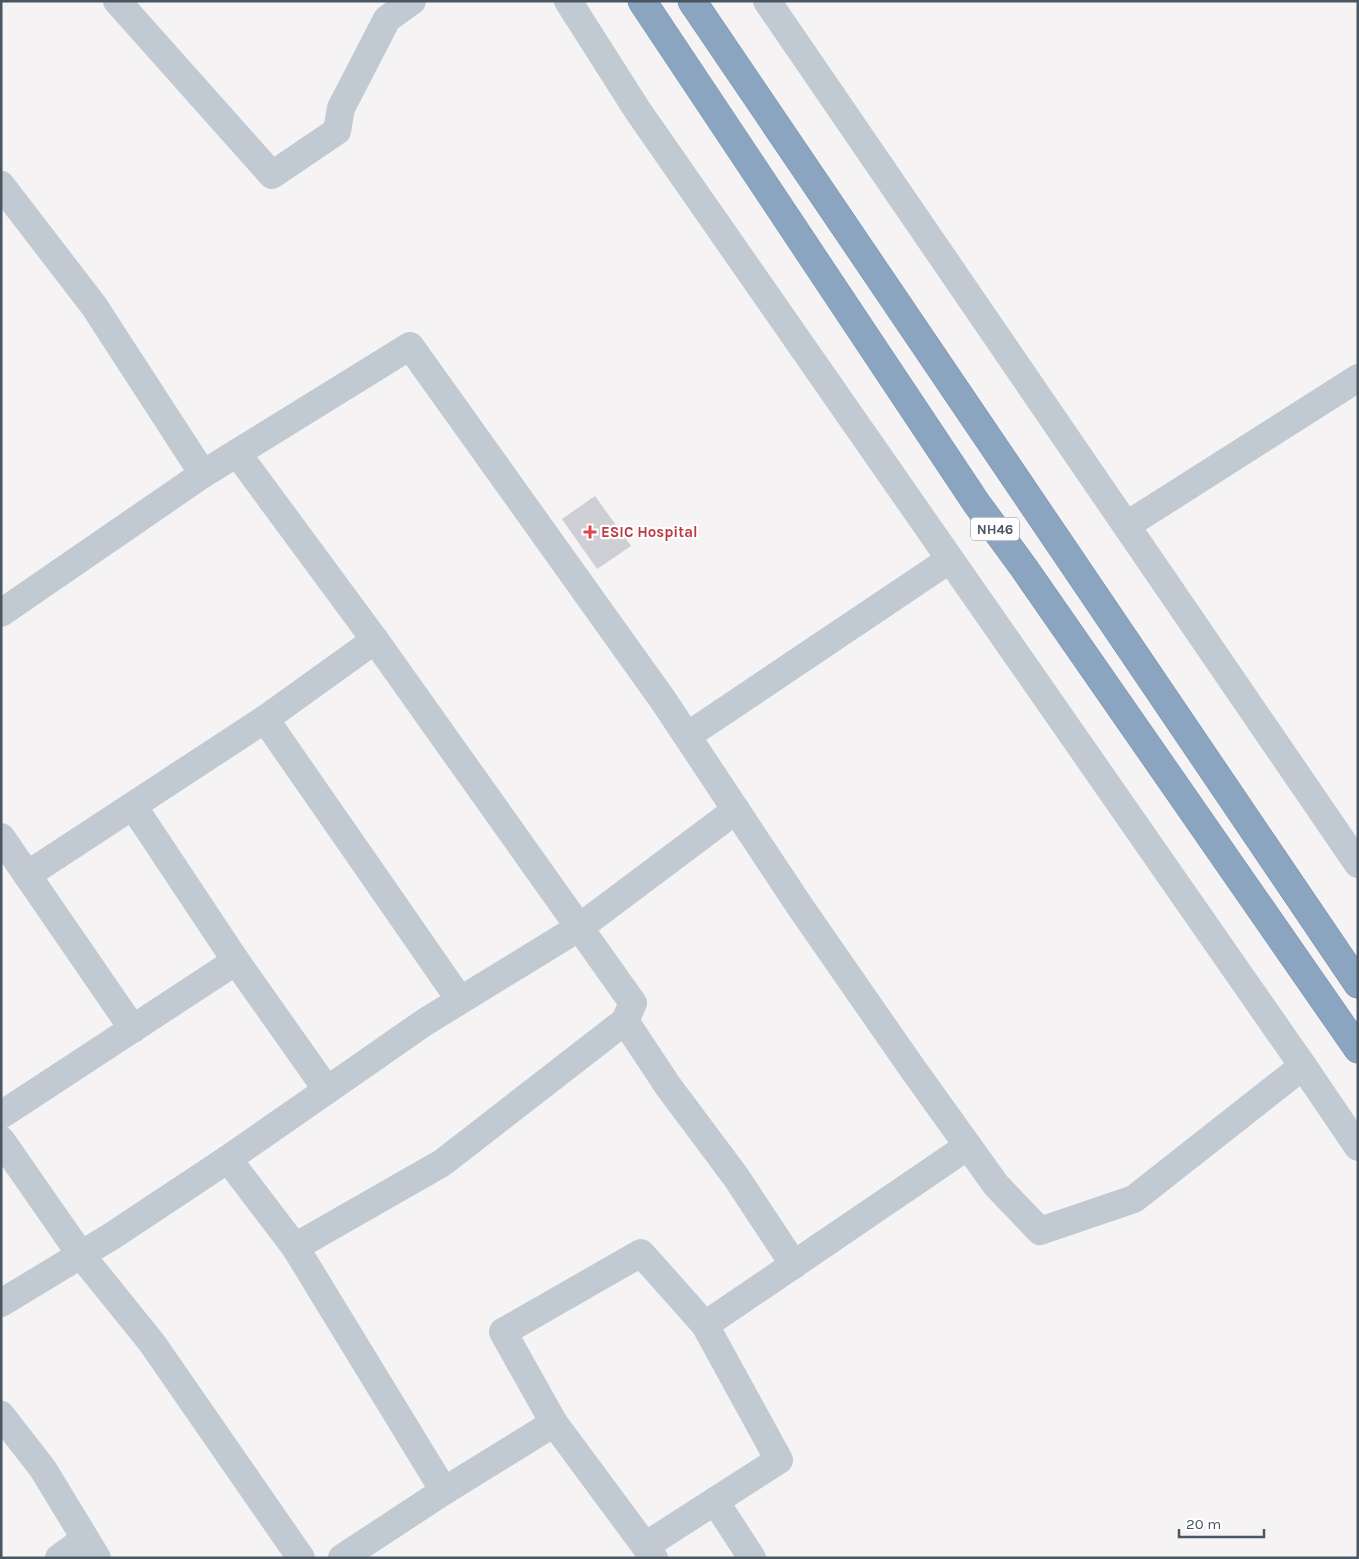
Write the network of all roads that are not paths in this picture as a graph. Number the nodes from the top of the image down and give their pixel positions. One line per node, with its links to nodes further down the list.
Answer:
1 (117, 1): 2 (street)
2 (412, 1)
3 (568, 1): 12 (street)
4 (642, 1): 28 (highway, NH46)
5 (692, 1): 24 (highway, NH46)
6 (767, 1): 11 (street)
7 (1, 185): 10 (street)
8 (1358, 378): 11 (street)
9 (238, 452): 10 (street); 14 (street); 16 (street)
10 (203, 474): 13 (street)
11 (1127, 525): 20 (street)
12 (949, 560): 16 (street); 29 (street)
13 (1, 613)
14 (374, 640): 15 (street); 22 (street)
15 (265, 719): 17 (street); 25 (street)
16 (687, 736): 18 (street)
17 (133, 806): 21 (street); 23 (street)
18 (736, 810): 22 (street); 33 (street)
19 (1, 837): 21 (street)
20 (1358, 864)
21 (27, 875): 27 (street)
22 (580, 927): 25 (street); 26 (street)
23 (236, 961): 27 (street); 30 (street)
24 (1358, 984)
25 (460, 1000): 30 (street)
26 (625, 1021): 36 (street); 38 (street)
27 (133, 1029): 31 (street)
28 (1358, 1049)
29 (1303, 1066): 33 (street); 34 (street)
30 (327, 1090): 35 (street)
31 (1, 1115)
32 (1, 1140): 37 (street)
33 (968, 1146): 38 (street)
34 (1358, 1147)
35 (228, 1159): 36 (street); 37 (street)
36 (294, 1247): 43 (street)
37 (81, 1255): 39 (street); 48 (street)
38 (794, 1265): 40 (street)
39 (1, 1303)
40 (705, 1325): 42 (street); 44 (street)
41 (1, 1415): 45 (street)
42 (554, 1423): 43 (street); 46 (street)
43 (444, 1491): 49 (street)
44 (715, 1501): 46 (street); 50 (street)
45 (91, 1548): 47 (street)
46 (650, 1552)
47 (59, 1558)
48 (301, 1558)
49 (342, 1558)
50 (752, 1558)

